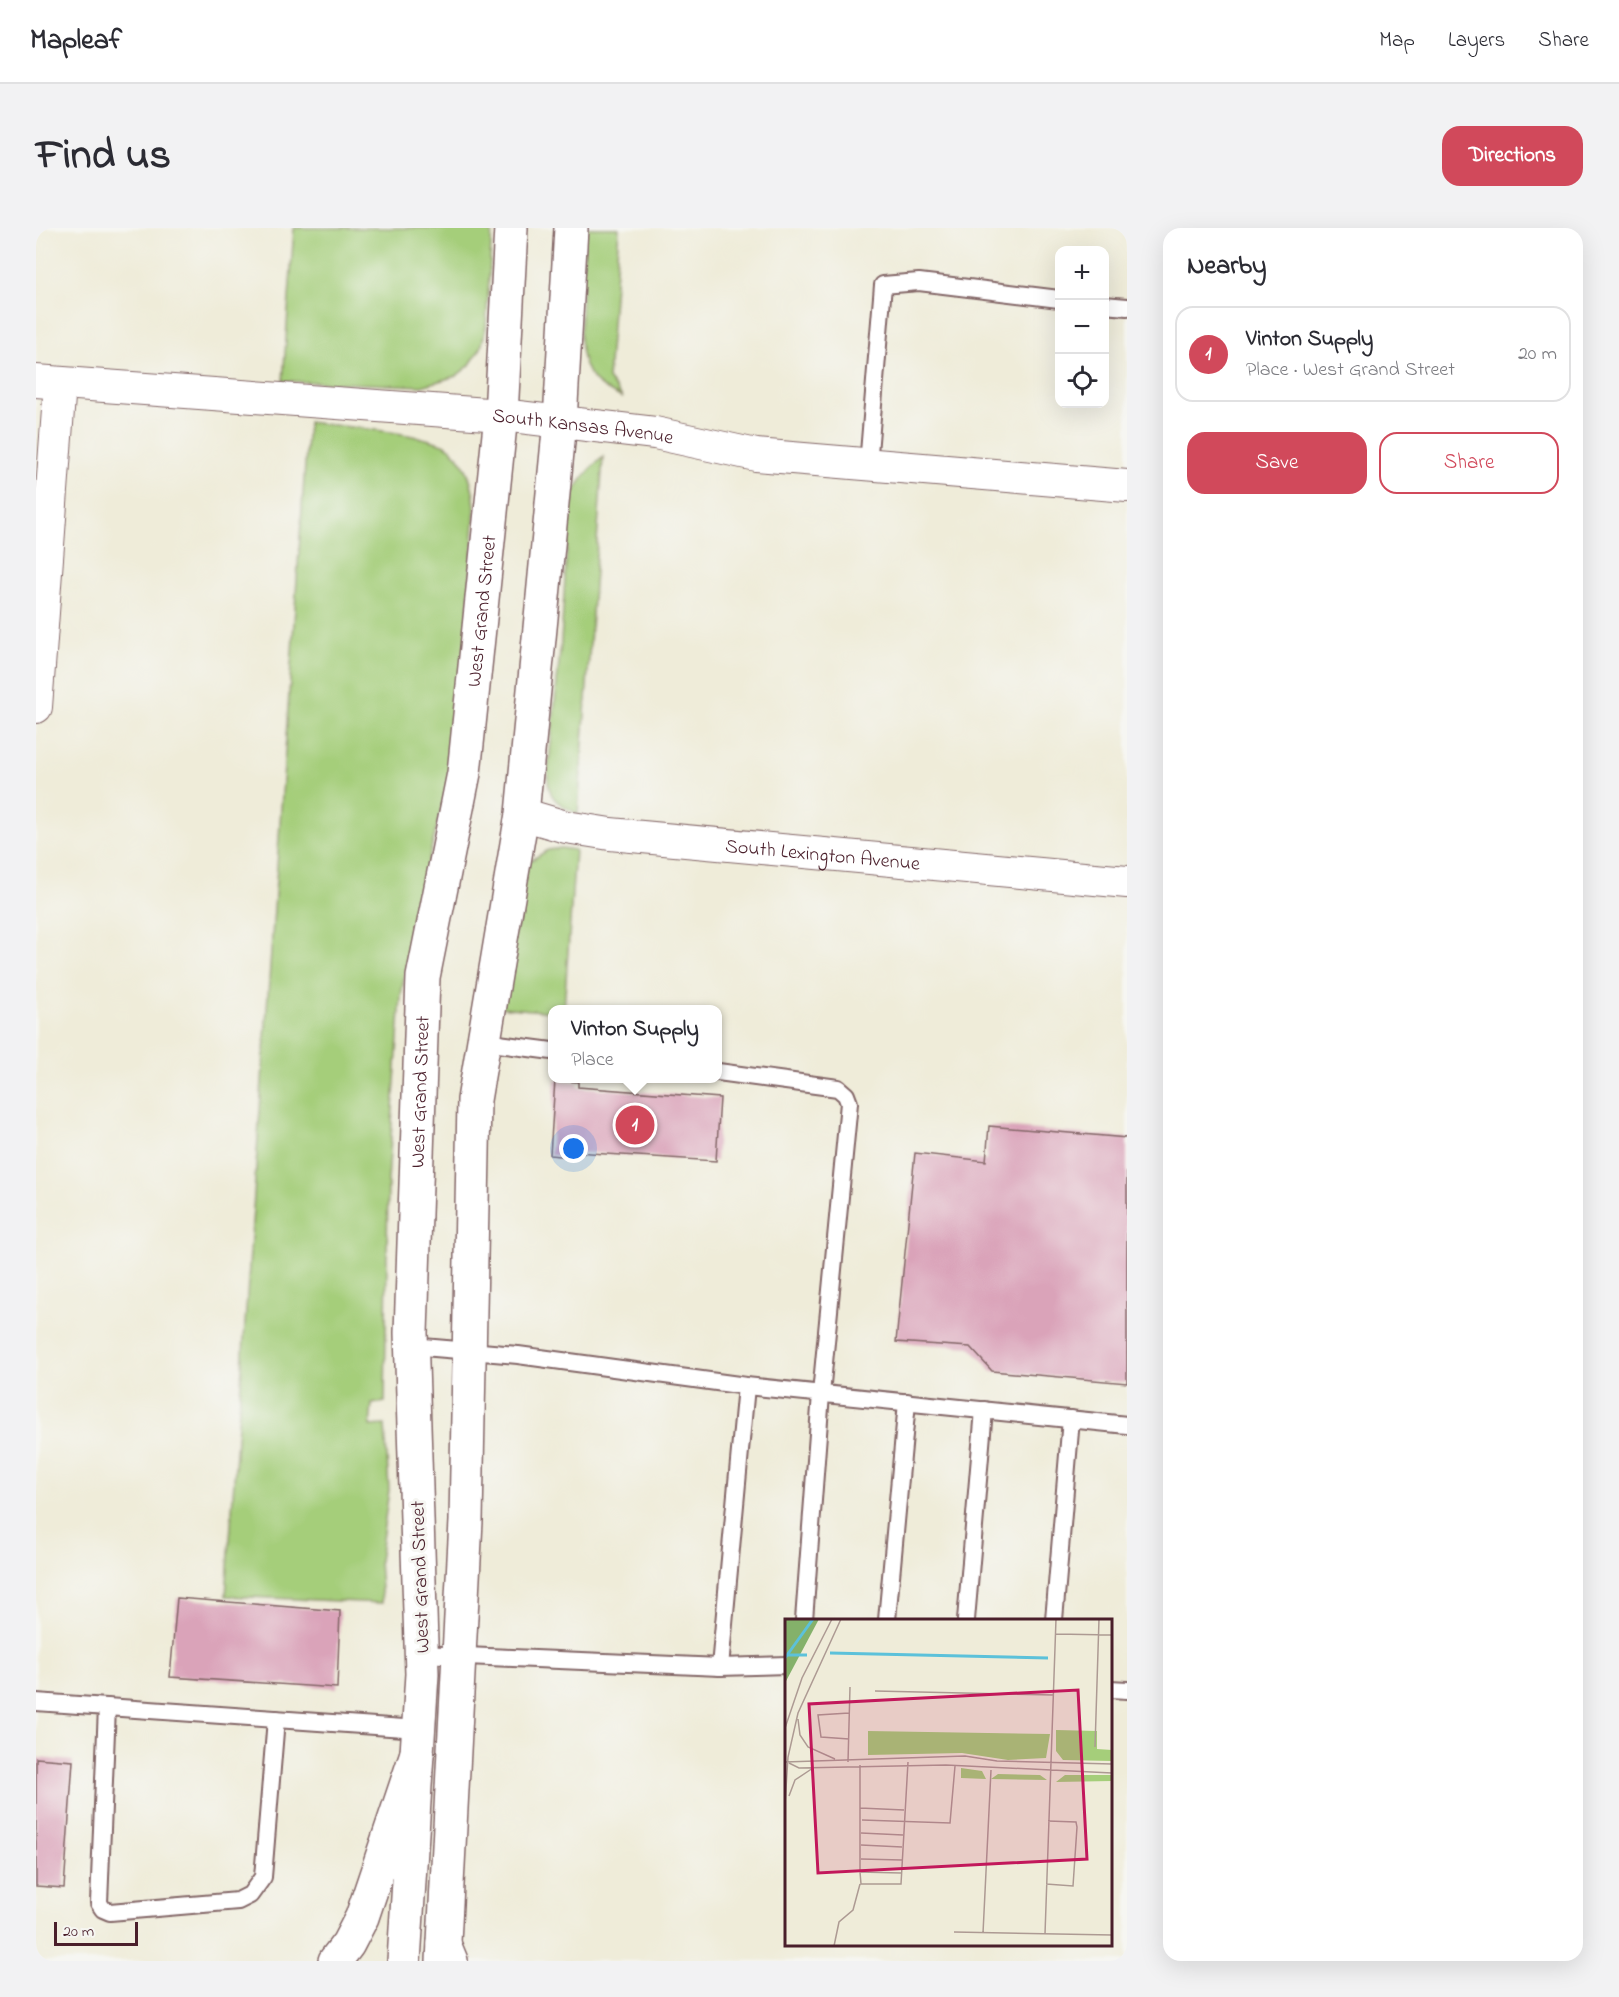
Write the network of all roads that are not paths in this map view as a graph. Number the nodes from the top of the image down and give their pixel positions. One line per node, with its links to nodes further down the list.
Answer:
1 (512, 228): 7 (main road, West Grand Street)
2 (571, 228): 8 (main road, West Grand Street)
3 (1055, 299): 9 (lane)
4 (1109, 305): 5 (lane)
5 (1127, 307)
6 (48, 382): 7 (street, South Kansas Avenue); 11 (street)
7 (501, 415): 8 (street, South Kansas Avenue); 17 (main road, West Grand Street)
8 (560, 421): 9 (street, South Kansas Avenue); 12 (main road, West Grand Street)
9 (868, 465): 10 (street, South Kansas Avenue)
10 (1127, 486)
11 (36, 707)
12 (522, 814): 13 (street, South Lexington Avenue); 14 (main road, West Grand Street)
13 (1127, 882)
14 (483, 1042): 15 (lane); 18 (main road, West Grand Street)
15 (548, 1050)
16 (722, 1073): 20 (lane)
17 (411, 1346): 18 (lane); 29 (main road, West Grand Street)
18 (469, 1350): 19 (lane); 30 (main road, West Grand Street)
19 (746, 1386): 20 (lane); 32 (lane)
20 (821, 1394): 21 (lane); 25 (lane)
21 (907, 1402): 22 (lane); 26 (lane)
22 (984, 1410): 23 (lane); 27 (lane)
23 (1071, 1419): 24 (lane); 28 (lane)
24 (1127, 1425)
25 (804, 1619)
26 (887, 1619)
27 (966, 1619)
28 (1054, 1619)
29 (421, 1654): 30 (lane); 38 (main road, West Grand Street)
30 (459, 1656): 32 (lane); 39 (main road, West Grand Street)
31 (785, 1665): 32 (lane)
32 (720, 1667)
33 (1112, 1689): 34 (lane)
34 (1127, 1690)
35 (36, 1702): 36 (lane)
36 (107, 1707): 37 (lane); 37 (lane)
37 (276, 1719): 38 (lane)
38 (417, 1741): 40 (main road); 41 (main road, West Grand Street)
39 (446, 1955)
40 (335, 1961)
41 (404, 1961)

